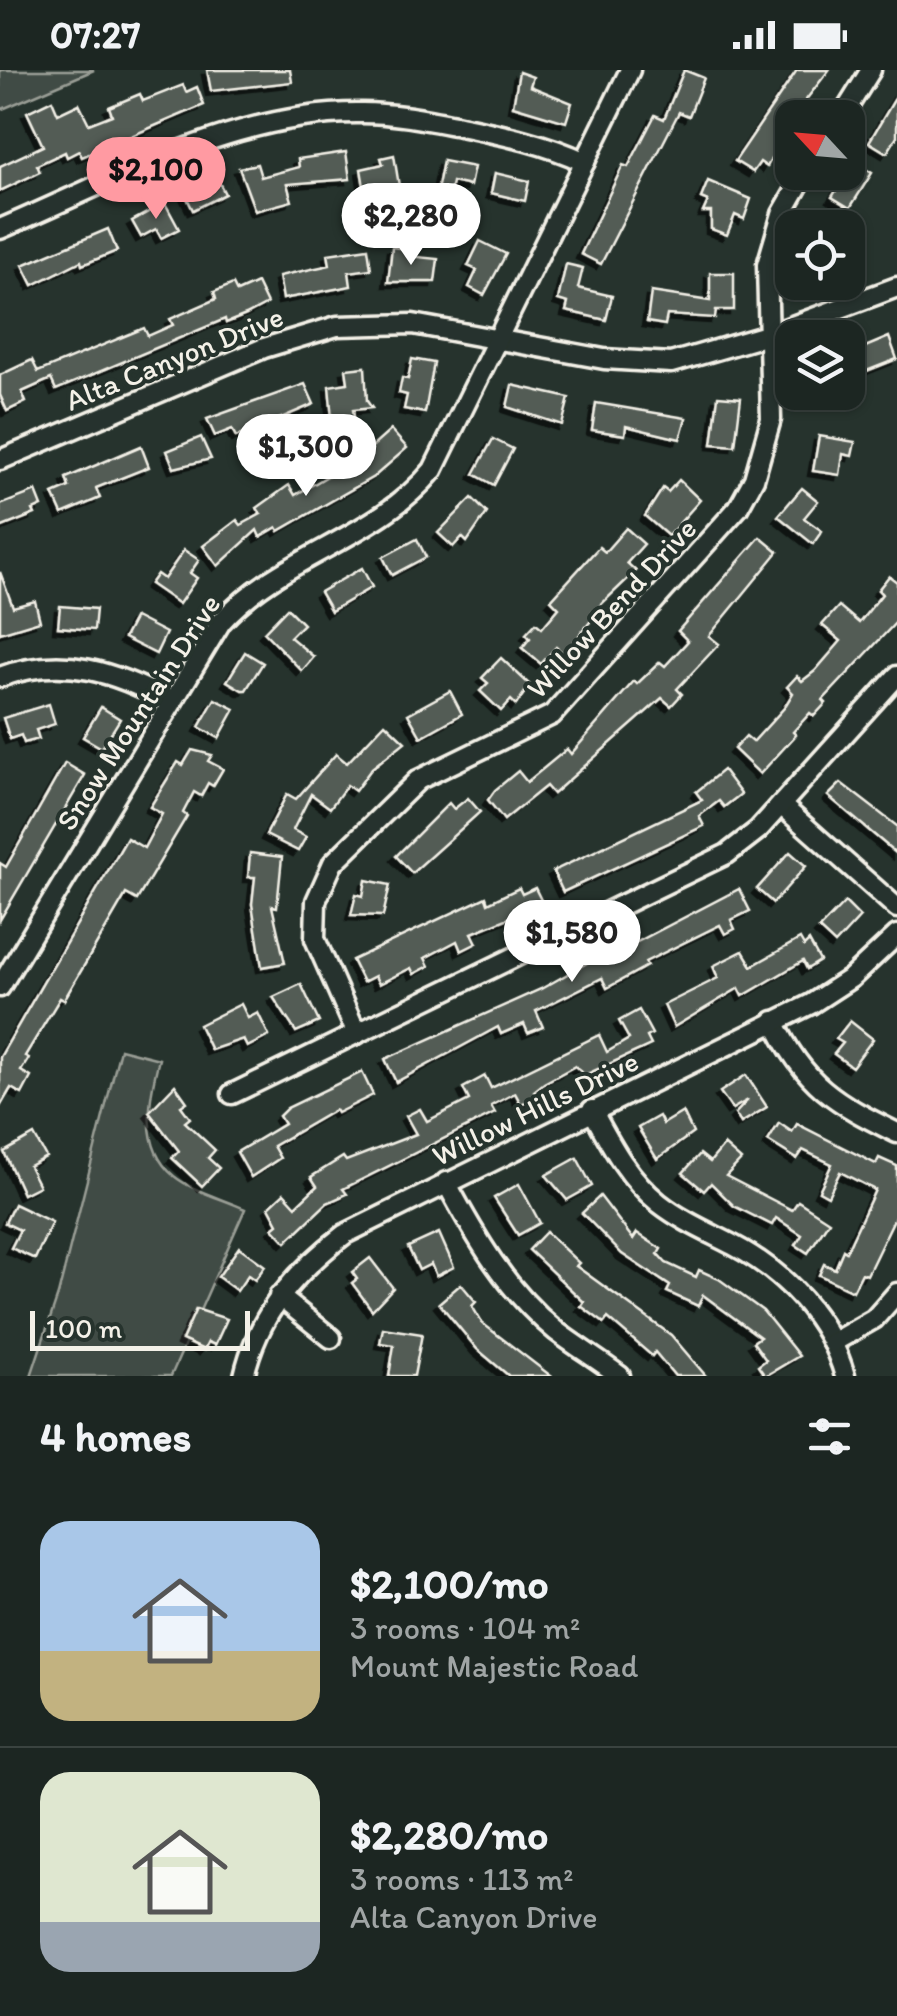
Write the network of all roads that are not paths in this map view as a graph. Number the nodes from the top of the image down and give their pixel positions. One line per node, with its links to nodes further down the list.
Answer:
1 (630, 70): 4 (street, Snow Mountain Drive)
2 (870, 70): 3 (street)
3 (852, 100)
4 (585, 162): 6 (street); 9 (street, Snow Mountain Drive)
5 (796, 190): 8 (street, Willow Bend Drive)
6 (0, 230)
7 (897, 287): 8 (street, Alta Canyon Drive)
8 (771, 334): 9 (street, Alta Canyon Drive); 20 (street, Willow Bend Drive)
9 (498, 338): 10 (street, Alta Canyon Drive); 13 (street, Snow Mountain Drive)
10 (0, 460)
11 (897, 676): 14 (street)
12 (0, 677): 13 (street)
13 (171, 702): 17 (street, Snow Mountain Drive)
14 (781, 805): 15 (street); 20 (street)
15 (897, 908)
16 (897, 935): 19 (street, Willow Hills Drive)
17 (5, 968): 18 (street, Snow Mountain Drive)
18 (0, 987)
19 (774, 1022): 22 (street, Willow Hills Drive); 23 (street)
20 (357, 1034): 21 (street)
21 (232, 1094)
22 (592, 1110): 24 (street, Willow Hills Drive); 28 (street)
23 (897, 1133)
24 (446, 1182): 26 (street, Willow Hills Drive); 30 (street)
25 (897, 1294): 28 (street)
26 (279, 1296): 27 (street); 29 (street, Willow Hills Drive)
27 (331, 1338)
28 (832, 1343): 31 (street)
29 (244, 1376)
30 (620, 1376)
31 (845, 1376)

